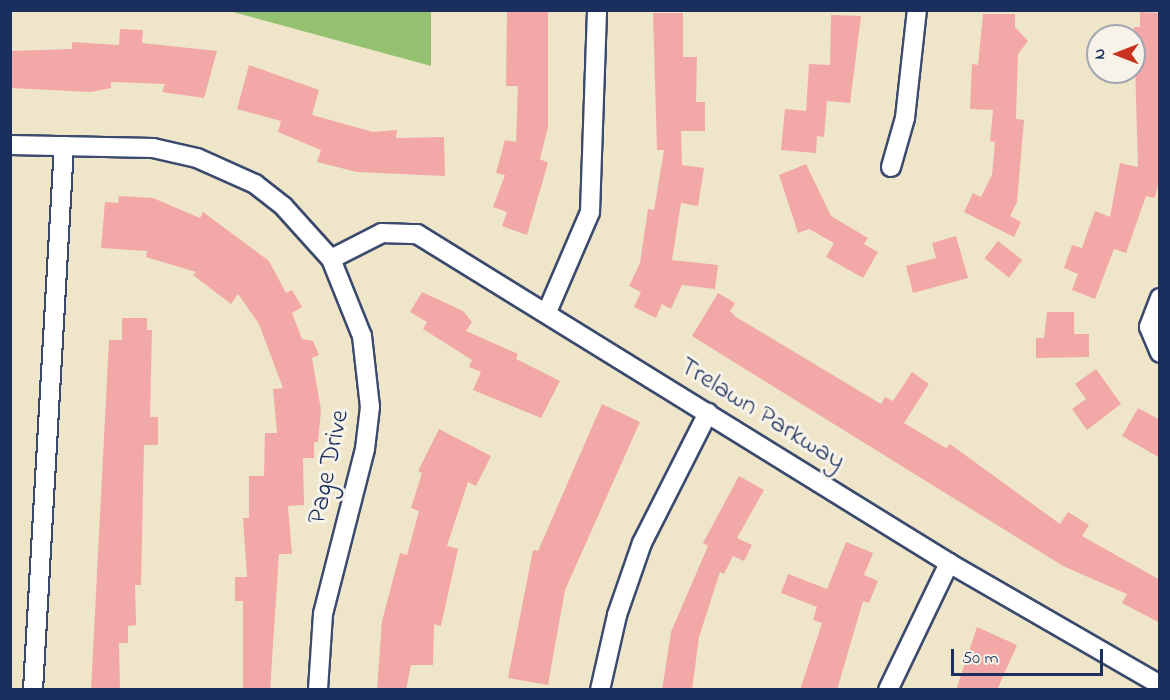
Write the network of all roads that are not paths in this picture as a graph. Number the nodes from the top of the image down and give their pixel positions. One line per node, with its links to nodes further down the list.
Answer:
1 (597, 10): 8 (street)
2 (917, 10): 5 (street)
3 (10, 145): 4 (street, Page Drive)
4 (64, 146): 6 (street, Page Drive); 13 (street)
5 (891, 167)
6 (331, 259): 8 (street, Trelawn Parkway); 14 (street, Page Drive)
7 (1160, 298): 9 (street)
8 (547, 312): 10 (street, Trelawn Parkway)
9 (1160, 353)
10 (708, 413): 11 (street, Trelawn Parkway); 15 (street)
11 (949, 562): 12 (street, Trelawn Parkway); 16 (street)
12 (1160, 685)
13 (33, 690)
14 (318, 690)
15 (600, 690)
16 (888, 690)

